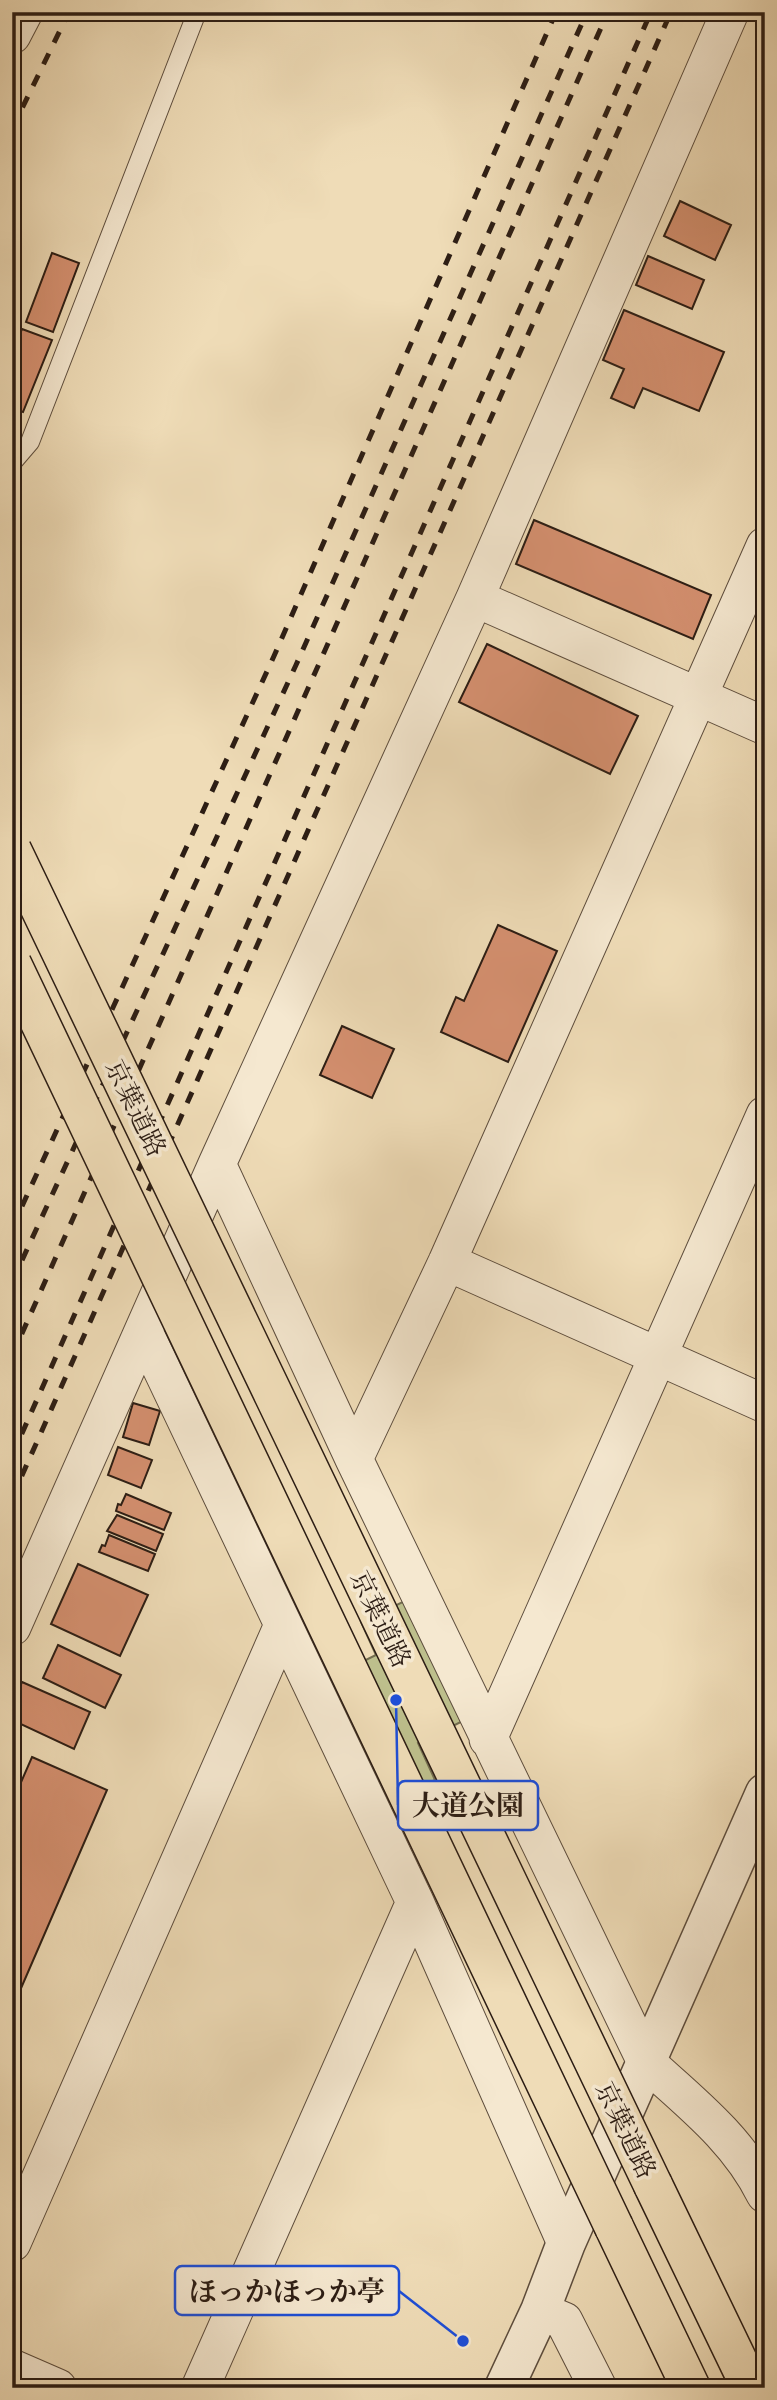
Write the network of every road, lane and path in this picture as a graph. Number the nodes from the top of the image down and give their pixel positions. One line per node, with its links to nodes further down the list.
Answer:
1 (24, 12): 4 (street)
2 (197, 12): 5 (lane)
3 (730, 12): 7 (street)
4 (12, 35)
5 (12, 463)
6 (765, 546): 8 (street)
7 (475, 598): 8 (street); 13 (street)
8 (698, 696): 9 (street); 14 (street)
9 (765, 726)
10 (12, 850): 35 (highway, 京葉道路, bridge)
11 (12, 964): 34 (highway, 京葉道路, bridge)
12 (765, 1115): 16 (street)
13 (217, 1164): 15 (street); 18 (street)
14 (447, 1262): 16 (street); 18 (street)
15 (144, 1332): 19 (street); 20 (street)
16 (657, 1357): 17 (street); 21 (street)
17 (765, 1404)
18 (354, 1459): 21 (street)
19 (283, 1625): 23 (street); 26 (street)
20 (12, 1627)
21 (488, 1740): 24 (street)
22 (765, 1793): 24 (street)
23 (415, 1902): 27 (street); 31 (street)
24 (646, 2062): 25 (street); 27 (street)
25 (765, 2194)
26 (12, 2243)
27 (566, 2243): 28 (street)
28 (540, 2311): 32 (street); 33 (street)
29 (12, 2368): 30 (street)
30 (58, 2388)
31 (200, 2388)
32 (504, 2388)
33 (598, 2388)
34 (691, 2388)
35 (751, 2388)

